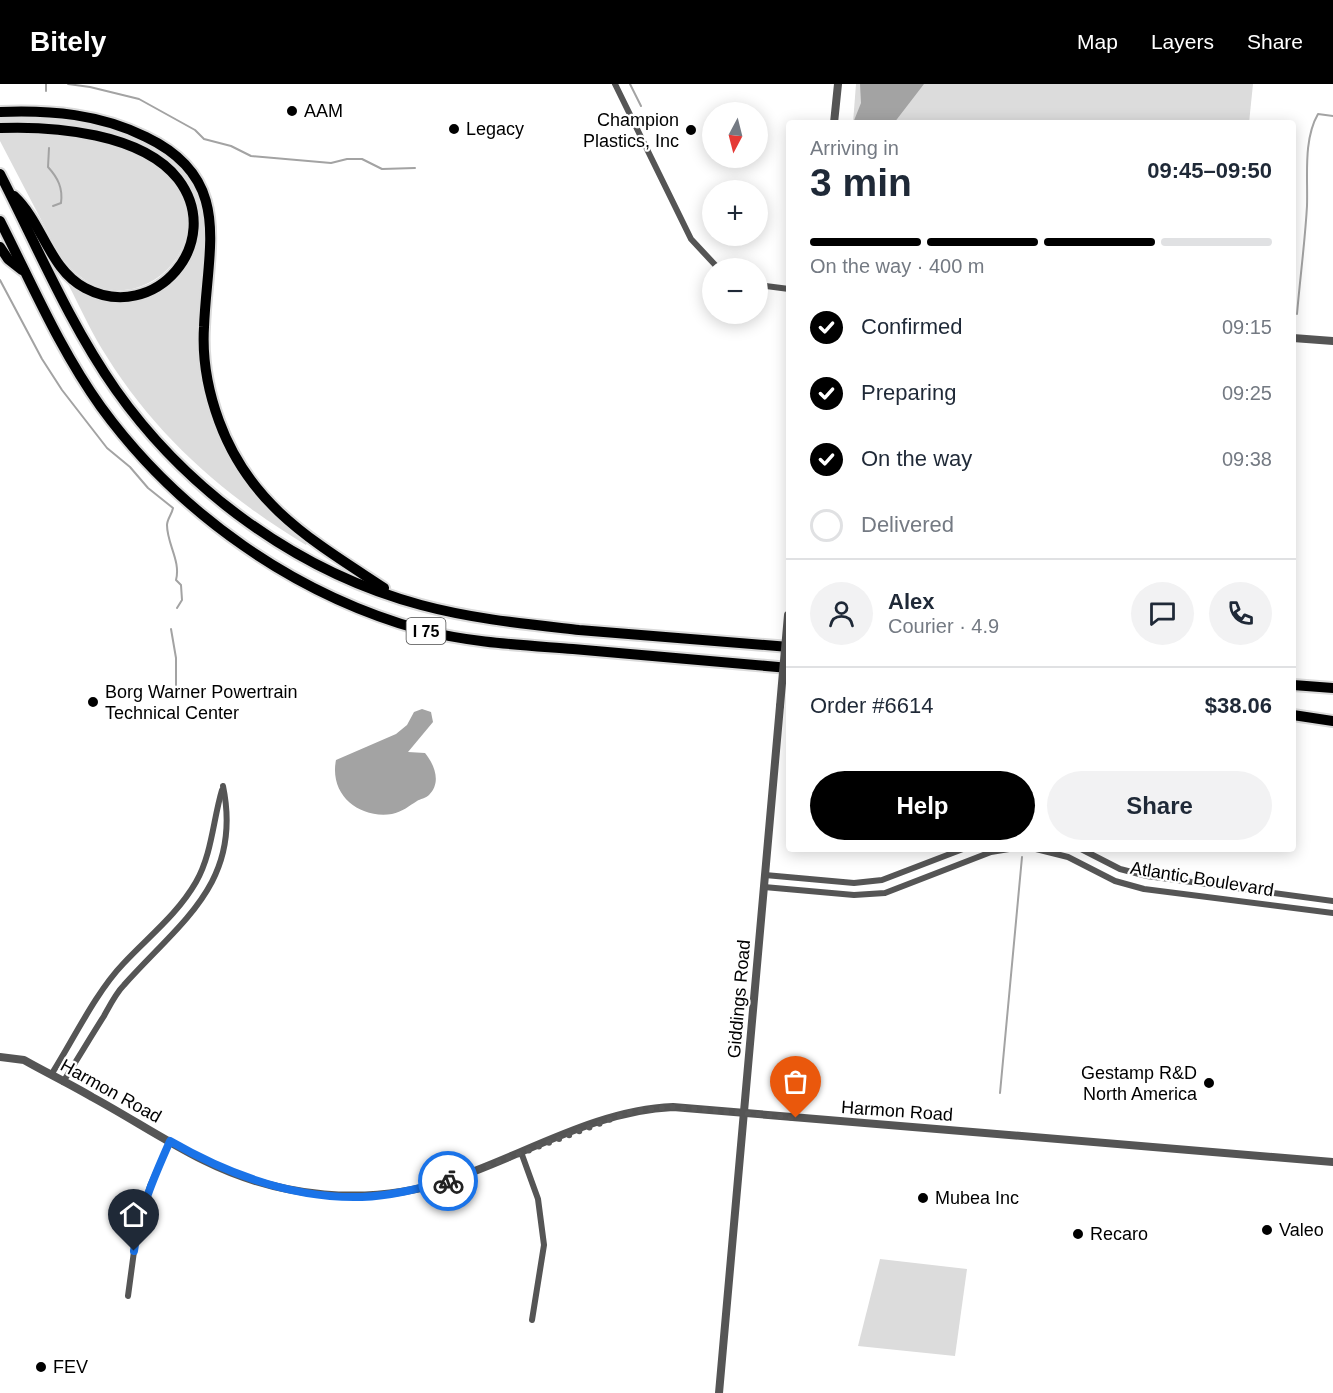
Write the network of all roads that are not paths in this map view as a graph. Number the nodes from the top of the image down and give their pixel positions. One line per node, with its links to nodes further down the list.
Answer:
1 (615, 84): 10 (street)
2 (837, 84): 4 (street)
3 (0, 112): 16 (highway)
4 (834, 120)
5 (2, 128): 7 (highway)
6 (0, 174): 7 (highway, I 75)
7 (8, 191): 16 (highway, I 75)
8 (0, 221): 11 (highway, I 75)
9 (0, 247): 11 (highway)
10 (707, 258)
11 (26, 273): 19 (highway, I 75)
12 (768, 286): 13 (street)
13 (786, 289)
14 (1296, 338): 15 (street)
15 (1333, 341)
16 (399, 598): 18 (highway, I 75)
17 (786, 638): 28 (street, Giddings Road, bridge)
18 (786, 647)
19 (786, 668)
20 (1296, 685): 21 (highway)
21 (1333, 688)
22 (1296, 715): 23 (highway)
23 (1333, 721)
24 (955, 852): 28 (street)
25 (991, 852): 29 (street)
26 (1048, 852): 31 (street, Atlantic Boulevard)
27 (1087, 852): 30 (street, Atlantic Boulevard)
28 (765, 875): 29 (street, Giddings Road)
29 (764, 887): 35 (street, Giddings Road)
30 (1333, 901)
31 (1333, 913)
32 (0, 1057): 33 (street, Harmon Road)
33 (51, 1076): 34 (street, Harmon Road); 34 (street)
34 (63, 1082): 36 (street, Harmon Road)
35 (743, 1113): 37 (street, Harmon Road); 38 (street, Harmon Road); 41 (street, Giddings Road)
36 (170, 1141): 37 (street, Harmon Road); 39 (street)
37 (521, 1152): 40 (street)
38 (1333, 1162)
39 (128, 1296)
40 (532, 1320)
41 (719, 1393)

